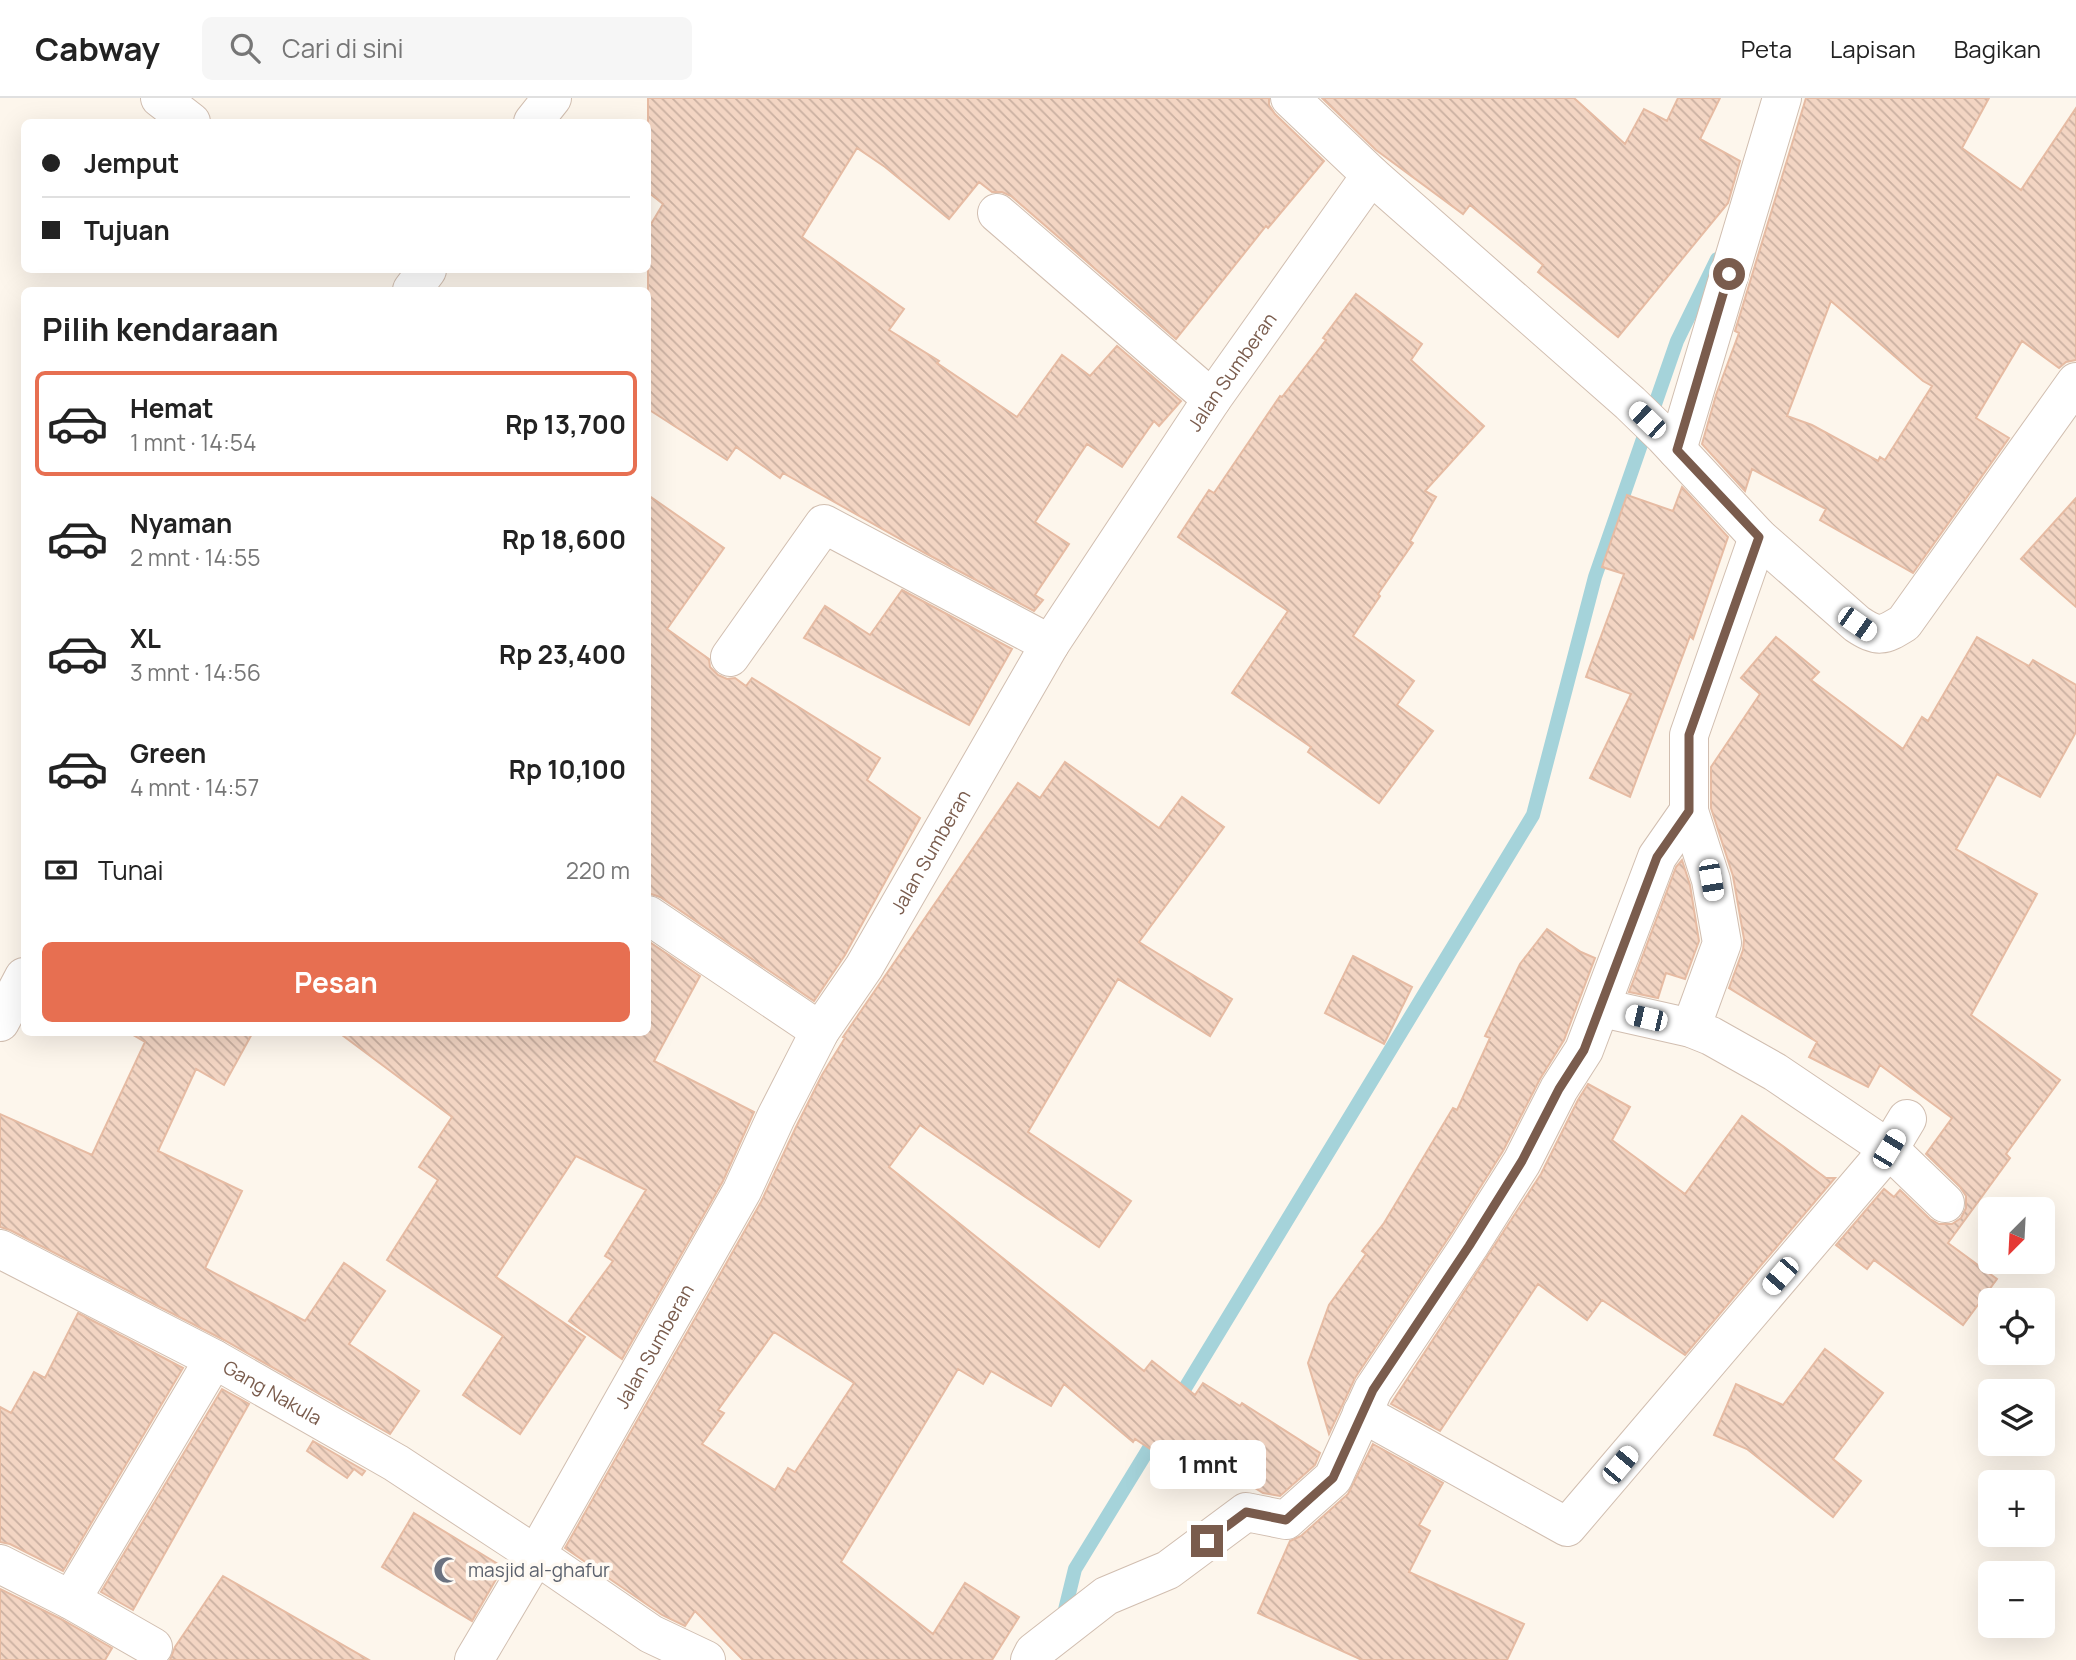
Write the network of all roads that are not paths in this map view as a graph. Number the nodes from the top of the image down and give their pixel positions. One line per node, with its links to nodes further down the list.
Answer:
1 (160, 98): 5 (street)
2 (552, 98): 6 (street)
3 (1290, 98): 7 (street)
4 (1782, 98): 11 (street)
5 (187, 119)
6 (535, 119)
7 (1371, 175): 10 (street, Jalan Sumberan); 11 (street)
8 (997, 213): 10 (street)
9 (2076, 382): 12 (street)
10 (1212, 399): 13 (street, Jalan Sumberan)
11 (1671, 443): 12 (street)
12 (1759, 537): 15 (street)
13 (1050, 644): 14 (street); 21 (street, Jalan Sumberan)
14 (730, 657)
15 (1689, 811): 18 (street); 20 (street)
16 (651, 917): 21 (street)
17 (21, 983): 19 (street)
18 (1602, 1008): 20 (street); 26 (street)
19 (0, 1022)
20 (1691, 1028): 22 (street)
21 (820, 1031): 27 (street, Jalan Sumberan)
22 (1898, 1134): 23 (street); 26 (street)
23 (1945, 1203)
24 (0, 1249): 25 (street, Gang Nakula)
25 (215, 1359): 27 (street, Gang Nakula); 29 (street)
26 (1362, 1413): 31 (street)
27 (536, 1555): 32 (street, Jalan Sumberan); 33 (street, Gang Nakula)
28 (0, 1564): 29 (street)
29 (71, 1601): 30 (street)
30 (153, 1647)
31 (1036, 1653)
32 (474, 1660)
33 (706, 1660)

